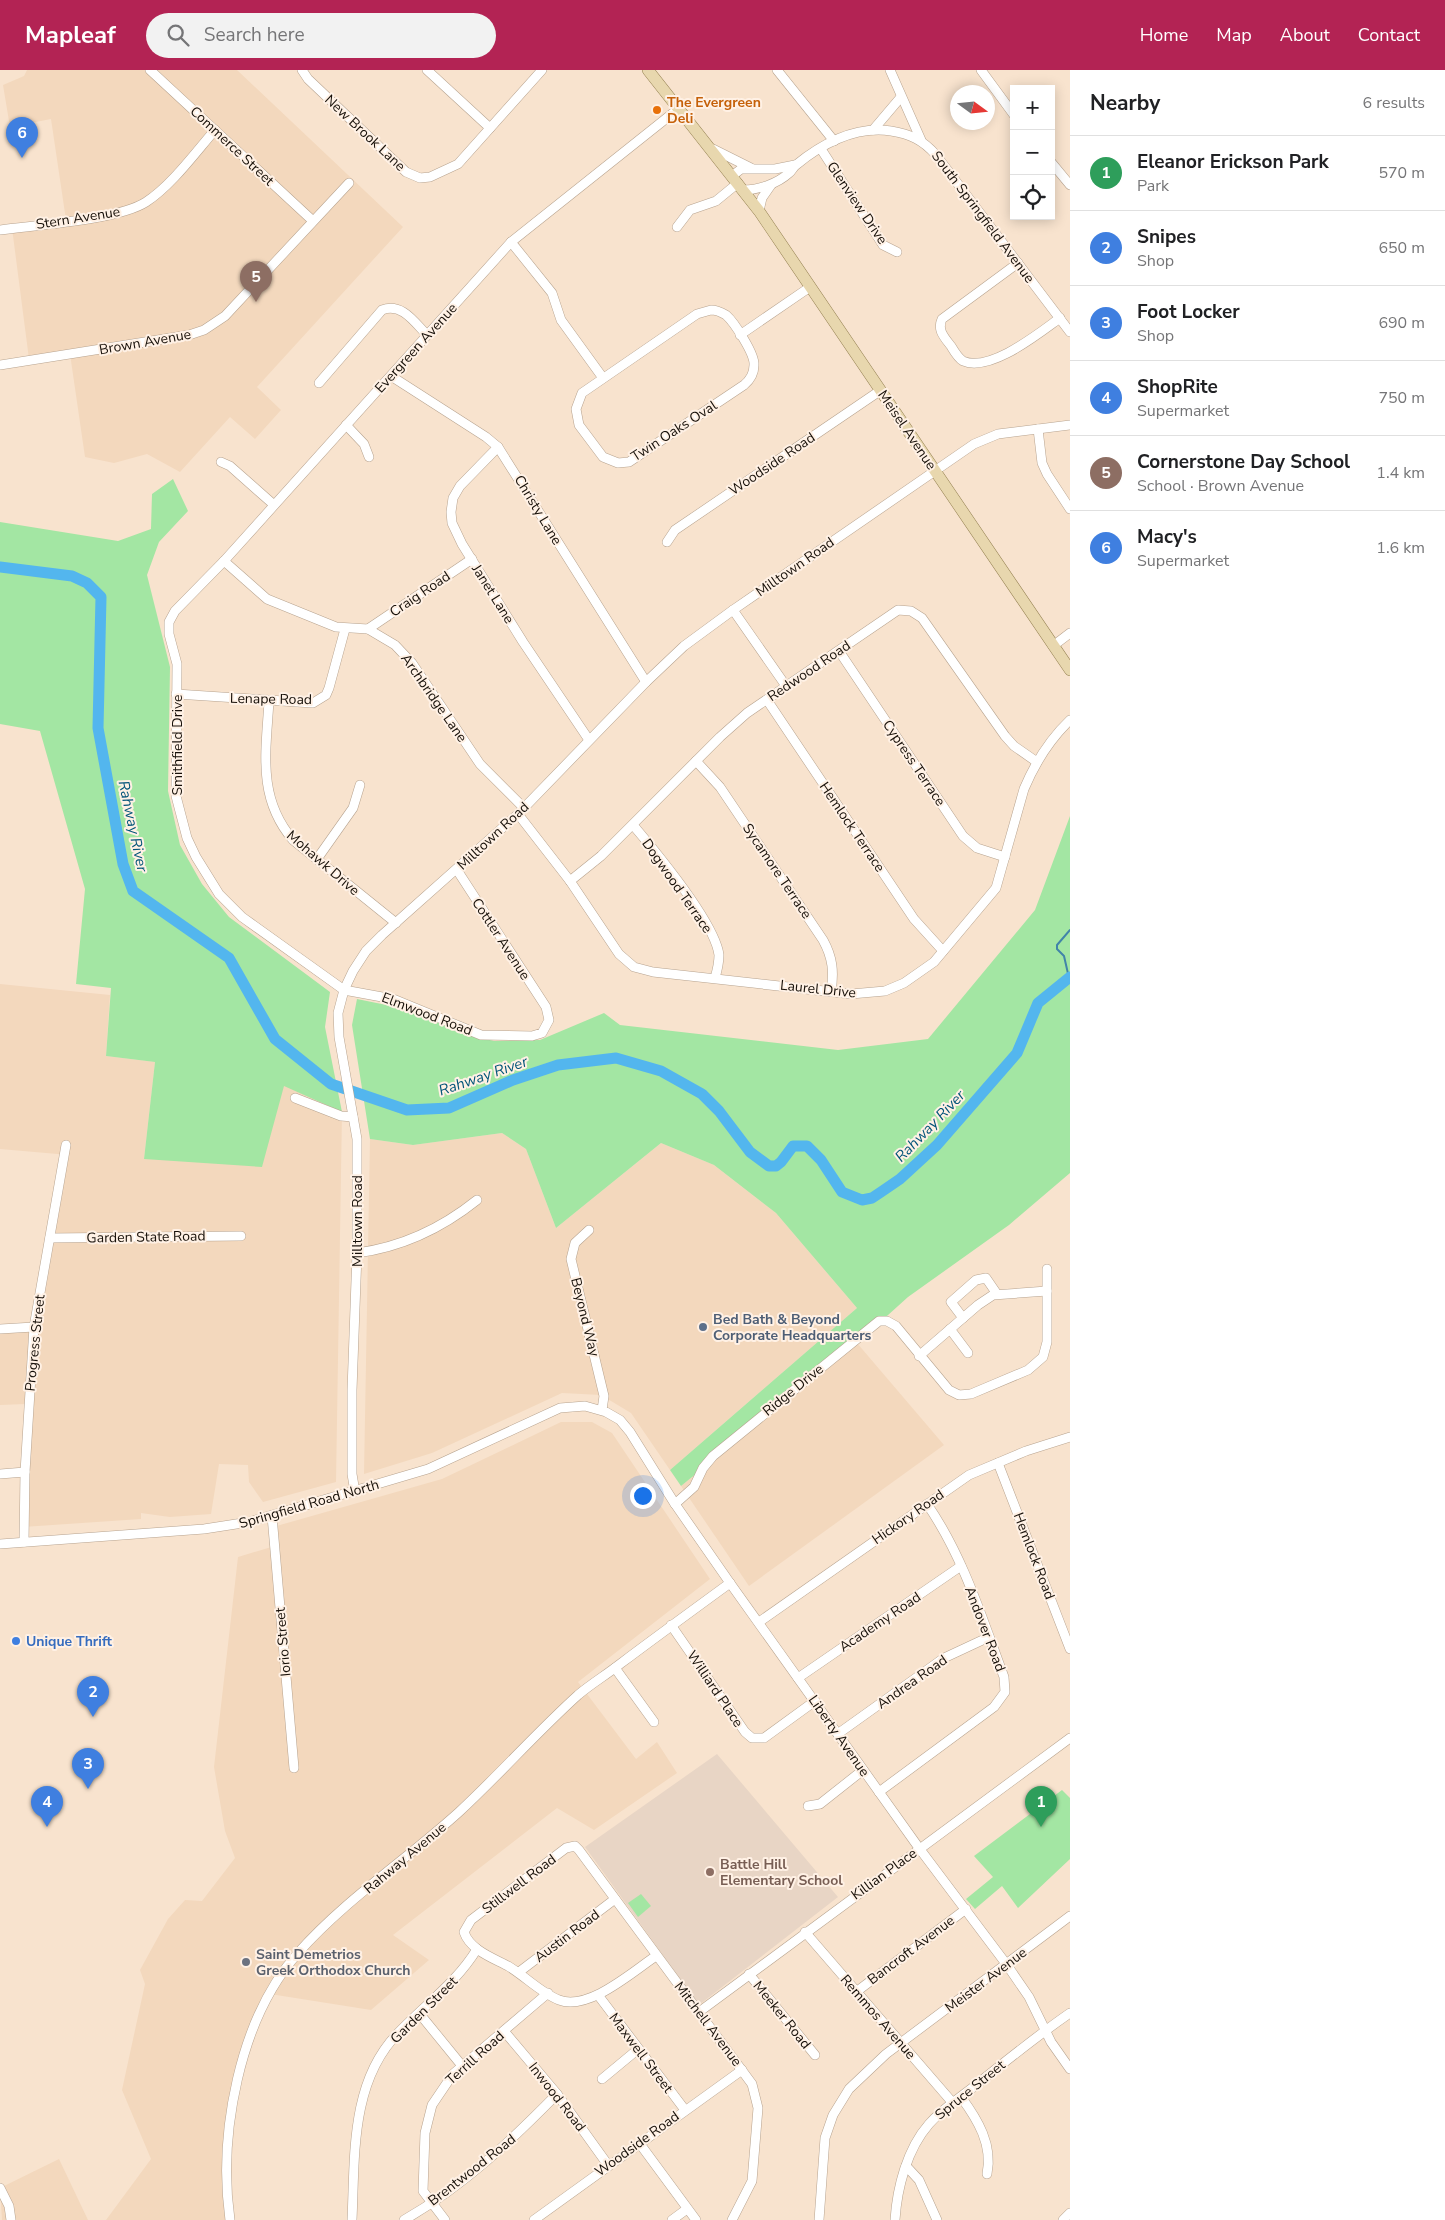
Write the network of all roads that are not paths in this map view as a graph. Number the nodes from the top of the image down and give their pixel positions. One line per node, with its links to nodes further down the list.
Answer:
1 (150, 70): 13 (street, Commerce Street)
2 (302, 70): 12 (street, New Brook Lane)
3 (427, 70): 12 (street)
4 (542, 70): 12 (street, New Brook Lane)
5 (648, 70): 10 (main road)
6 (777, 70): 16 (street)
7 (890, 70): 9 (street)
8 (982, 70): 11 (street)
9 (901, 97): 14 (street); 15 (street)
10 (678, 109): 17 (main road); 30 (street, Evergreen Avenue)
11 (1010, 109)
12 (490, 128)
13 (215, 130): 27 (street, Commerce Street); 29 (street, Stern Avenue)
14 (873, 130): 15 (street, South Springfield Avenue); 16 (street, South Springfield Avenue)
15 (920, 140): 32 (street, South Springfield Avenue)
16 (834, 141): 18 (street, South Springfield Avenue)
17 (708, 146): 21 (street); 24 (main road)
18 (821, 149): 19 (street, South Springfield Avenue); 31 (street, Glenview Drive)
19 (795, 165): 21 (street, South Springfield Avenue); 22 (street, South Springfield Avenue)
20 (1055, 167): 25 (street)
21 (751, 168): 24 (street, South Springfield Avenue)
22 (775, 181): 24 (street, South Springfield Avenue); 26 (street)
23 (348, 183): 27 (street, Brown Avenue)
24 (738, 183): 26 (main road, Meisel Avenue); 28 (street)
25 (1070, 185)
26 (759, 211): 33 (main road, Meisel Avenue)
27 (314, 221): 38 (street, Brown Avenue)
28 (676, 227)
29 (0, 230)
30 (512, 242): 36 (street, Evergreen Avenue); 40 (street)
31 (897, 252)
32 (1018, 263): 34 (street, South Springfield Avenue); 34 (street)
33 (810, 287): 37 (street); 42 (main road, Meisel Avenue)
34 (1060, 318): 35 (street, South Springfield Avenue)
35 (1070, 332)
36 (427, 335): 39 (street, Evergreen Avenue); 41 (street)
37 (740, 335): 40 (street, Twin Oaks Oval); 40 (street, Twin Oaks Oval)
38 (0, 365)
39 (391, 376): 43 (street, Evergreen Avenue); 46 (street, Christy Lane)
40 (603, 378)
41 (319, 383)
42 (881, 390): 49 (main road, Meisel Avenue); 52 (street, Woodside Road)
43 (346, 425): 47 (street); 50 (street, Evergreen Avenue)
44 (1070, 425): 45 (street, Milltown Road)
45 (1038, 429): 49 (street, Milltown Road); 51 (street)
46 (498, 447): 53 (street, Janet Lane); 63 (street, Christy Lane)
47 (369, 457)
48 (221, 462): 50 (street)
49 (935, 471): 55 (street, Milltown Road); 60 (main road, Meisel Avenue)
50 (274, 504): 54 (street, Evergreen Avenue)
51 (1070, 509)
52 (667, 542)
53 (472, 559): 58 (street, Craig Road); 69 (street, Janet Lane)
54 (224, 561): 56 (street, Evergreen Avenue); 57 (street)
55 (733, 610): 63 (street, Milltown Road); 64 (street)
56 (175, 611): 65 (street, Smithfield Drive)
57 (345, 629): 58 (street); 67 (street, Lenape Road)
58 (368, 629): 73 (street, Archbridge Lane)
59 (1070, 634): 60 (street)
60 (1053, 646): 62 (main road, Meisel Avenue)
61 (839, 650): 64 (street, Redwood Road); 71 (street, Redwood Road); 75 (street, Cypress Terrace)
62 (1070, 670)
63 (646, 682): 69 (street, Milltown Road)
64 (786, 686): 66 (street, Redwood Road)
65 (176, 694): 67 (street, Lenape Road); 82 (street, Smithfield Drive)
66 (767, 700): 70 (street, Redwood Road); 80 (street, Hemlock Terrace)
67 (269, 701): 76 (street, Mohawk Drive)
68 (1070, 720): 71 (street, Laurel Drive)
69 (589, 740): 73 (street, Milltown Road)
70 (696, 761): 74 (street, Redwood Road); 83 (street, Sycamore Terrace)
71 (1036, 762): 75 (street, Laurel Drive)
72 (360, 785): 76 (street)
73 (521, 811): 77 (street, Milltown Road); 78 (street, Laurel Drive)
74 (633, 825): 78 (street, Redwood Road); 81 (street, Dogwood Terrace)
75 (1005, 857): 80 (street, Laurel Drive)
76 (317, 860): 79 (street, Mohawk Drive)
77 (457, 870): 79 (street, Milltown Road); 84 (street, Cottler Avenue)
78 (570, 881): 81 (street, Laurel Drive)
79 (396, 923): 82 (street, Milltown Road)
80 (943, 951): 83 (street, Laurel Drive)
81 (715, 978): 83 (street, Laurel Drive)
82 (344, 990): 84 (street, Elmwood Road); 86 (street, Milltown Road)
83 (831, 992)
84 (546, 1007)
85 (295, 1098): 86 (street)
86 (353, 1117): 92 (street, Milltown Road)
87 (66, 1145): 91 (street, Progress Street)
88 (477, 1200): 92 (street)
89 (589, 1230): 102 (street, Beyond Way)
90 (241, 1236): 91 (street, Garden State Road)
91 (50, 1238): 97 (street, Progress Street)
92 (357, 1254): 107 (street, Milltown Road)
93 (1047, 1269): 94 (street, Ridge Drive)
94 (1047, 1292): 95 (street); 101 (street, Ridge Drive)
95 (997, 1294): 96 (street); 96 (street)
96 (963, 1318): 99 (street)
97 (34, 1327): 98 (street); 105 (street, Progress Street)
98 (0, 1329)
99 (950, 1329): 100 (street); 101 (street)
100 (968, 1353)
101 (920, 1356): 108 (street, Ridge Drive)
102 (602, 1410): 107 (street, Springfield Road North); 108 (street, Liberty Avenue)
103 (1070, 1437): 104 (street, Hickory Road)
104 (998, 1463): 109 (street, Hickory Road); 118 (street, Hemlock Road)
105 (25, 1472): 106 (street); 111 (street, Progress Street)
106 (0, 1474)
107 (355, 1492): 110 (street, Springfield Road North)
108 (675, 1504): 114 (street, Liberty Avenue)
109 (927, 1504): 113 (street, Andover Road); 115 (street, Hickory Road)
110 (272, 1516): 111 (street, Springfield Road North); 125 (street, Iorio Street)
111 (24, 1542): 112 (street, Springfield Road North)
112 (0, 1544)
113 (961, 1566): 117 (street, Andover Road); 120 (street, Academy Road)
114 (730, 1582): 115 (street, Liberty Avenue); 116 (street, Rahway Avenue)
115 (759, 1622): 120 (street, Liberty Avenue)
116 (671, 1625): 119 (street, Rahway Avenue); 121 (street, Williard Place)
117 (989, 1637): 123 (street, Andrea Road); 127 (street, Andover Road)
118 (1069, 1644)
119 (615, 1668): 122 (street); 168 (street, Rahway Avenue)
120 (798, 1678): 121 (street, Liberty Avenue)
121 (815, 1701): 123 (street, Liberty Avenue)
122 (654, 1722)
123 (838, 1733): 126 (street, Liberty Avenue)
124 (1070, 1738): 129 (street, Killian Place)
125 (294, 1768)
126 (863, 1770): 127 (street, Liberty Avenue); 128 (street)
127 (879, 1792): 129 (street, Liberty Avenue)
128 (808, 1806)
129 (919, 1848): 132 (street, Liberty Avenue); 134 (street, Killian Place)
130 (579, 1850): 131 (street, Mitchell Avenue); 135 (street, Stillwell Road)
131 (616, 1899): 136 (street, Mitchell Avenue); 138 (street, Austin Road)
132 (966, 1909): 137 (street, Liberty Avenue); 140 (street, Bancroft Avenue)
133 (1070, 1916): 137 (street, Meister Avenue)
134 (804, 1932): 139 (street, Killian Place); 140 (street, Remmos Avenue)
135 (478, 1949): 138 (street); 144 (street, Garden Street)
136 (656, 1956): 142 (street); 143 (street, Mitchell Avenue)
137 (1007, 1964): 147 (street, Liberty Avenue); 148 (street, Meister Avenue)
138 (519, 1972): 141 (street)
139 (749, 1974): 143 (street, Killian Place); 150 (street, Meeker Road)
140 (856, 1992): 148 (street, Remmos Avenue)
141 (548, 1993): 142 (street); 146 (street, Terrill Road)
142 (598, 1995): 149 (street, Maxwell Street)
143 (698, 2012): 153 (street, Mitchell Avenue)
144 (418, 2013): 151 (street); 169 (street, Garden Street)
145 (1070, 2013): 147 (street, Spruce Street)
146 (504, 2031): 151 (street, Terrill Road); 155 (street, Inwood Road)
147 (1044, 2031): 152 (street, Liberty Avenue); 156 (street, Spruce Street)
148 (902, 2044): 157 (street, Remmos Avenue); 176 (street, Meister Avenue)
149 (637, 2050): 154 (street); 158 (street, Maxwell Street)
150 (815, 2055)
151 (462, 2067): 164 (street, Terrill Road)
152 (1070, 2069)
153 (742, 2070): 158 (street, Woodside Road); 175 (street, Mitchell Avenue)
154 (602, 2079)
155 (557, 2094): 160 (street, Inwood Road); 164 (street, Brentwood Road)
156 (961, 2097): 157 (street, Spruce Street); 162 (street)
157 (952, 2102): 161 (street, Spruce Street)
158 (685, 2110): 159 (street, Woodside Road)
159 (640, 2144): 160 (street, Woodside Road); 165 (street)
160 (608, 2165): 172 (street, Woodside Road)
161 (906, 2166): 177 (street, Spruce Street); 178 (street)
162 (987, 2174)
163 (0, 2188): 167 (street)
164 (431, 2201): 170 (street, Brentwood Road); 171 (street, Terrill Road)
165 (687, 2209): 173 (street); 174 (street)
166 (1070, 2213): 179 (street)
167 (11, 2220)
168 (230, 2220)
169 (352, 2220)
170 (404, 2220)
171 (445, 2220)
172 (534, 2220)
173 (672, 2220)
174 (696, 2220)
175 (732, 2220)
176 (819, 2220)
177 (895, 2220)
178 (937, 2220)
179 (1063, 2220)

